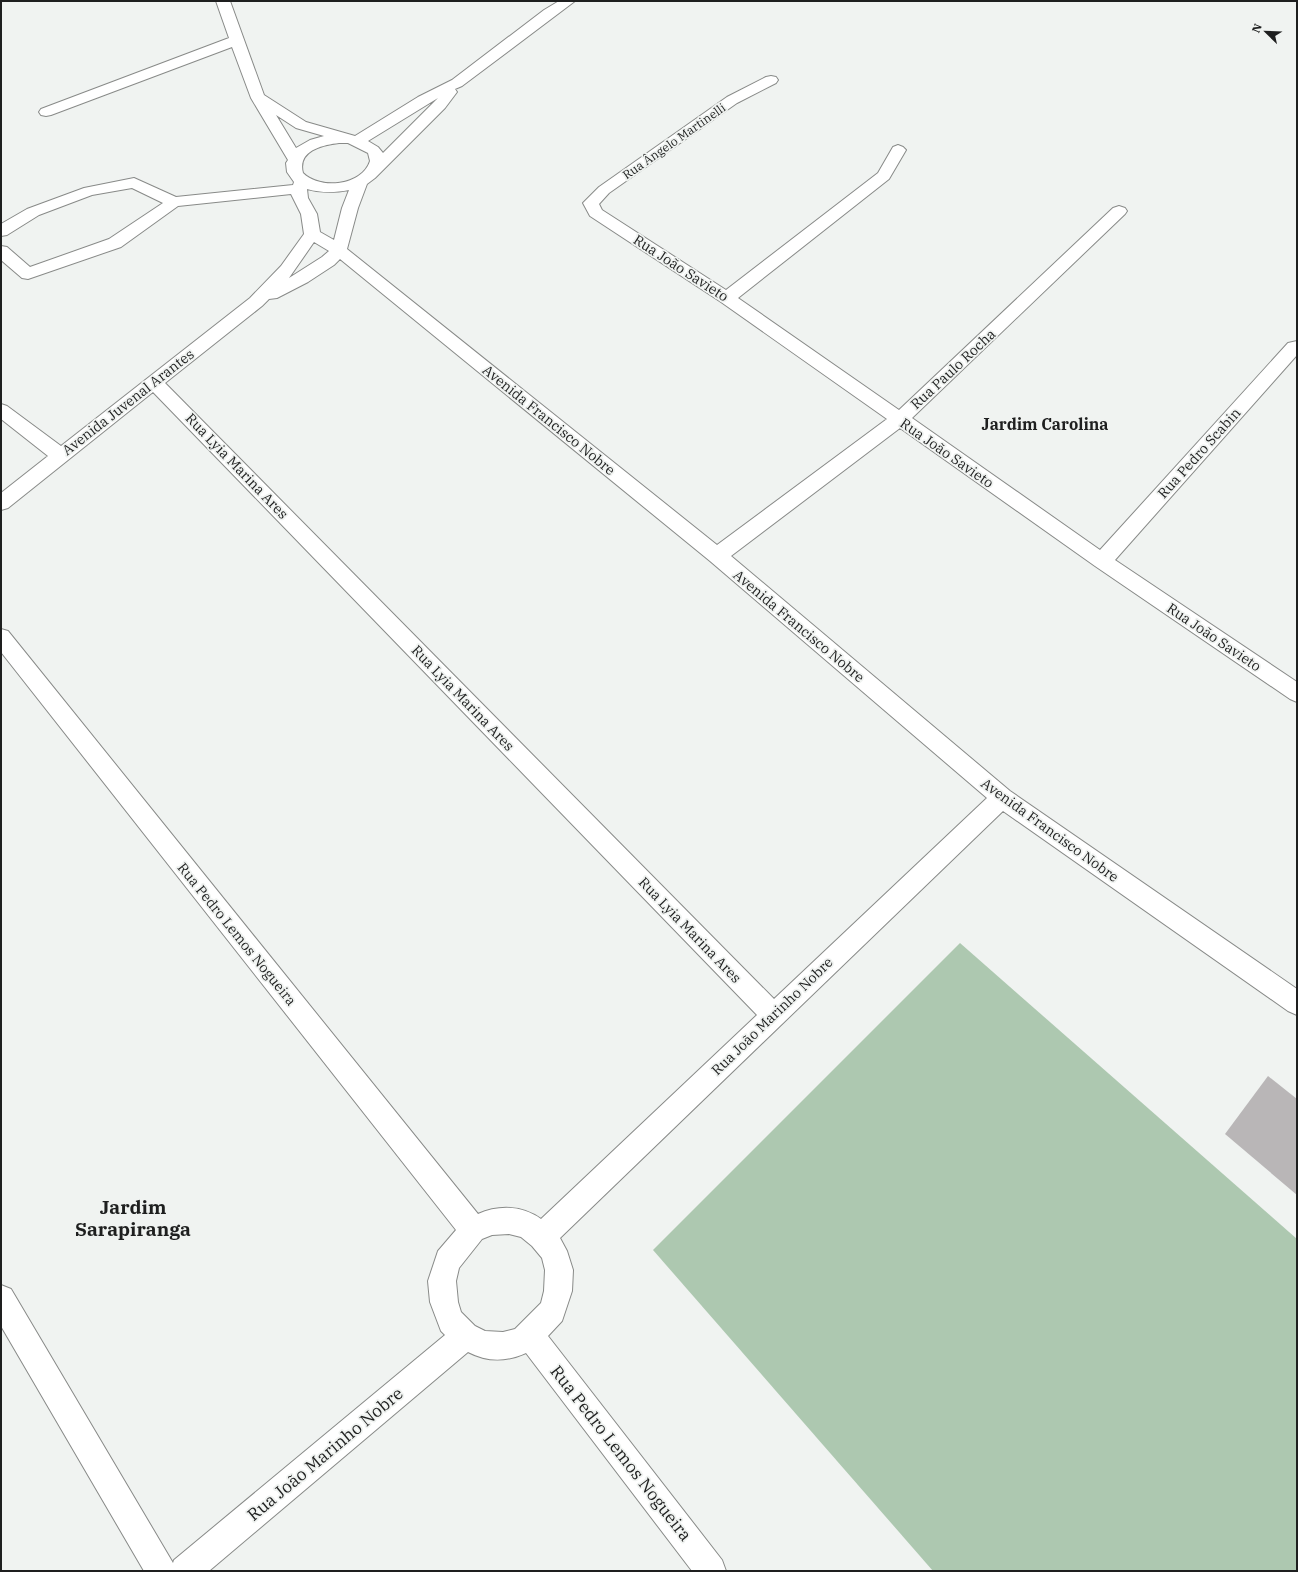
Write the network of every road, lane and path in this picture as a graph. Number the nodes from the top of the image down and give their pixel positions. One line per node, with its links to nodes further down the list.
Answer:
1 (223, 1): 3 (street)
2 (568, 1): 5 (street)
3 (237, 40): 6 (street); 7 (street)
4 (771, 80): 16 (street, Rua Ângelo Martinelli)
5 (457, 84): 8 (street); 11 (street)
6 (258, 98): 8 (street); 10 (street)
7 (46, 112)
8 (352, 139): 10 (street); 11 (street)
9 (898, 150): 21 (street)
10 (296, 159): 13 (street)
11 (375, 169): 12 (street)
12 (360, 181): 13 (street); 19 (street)
13 (300, 185): 14 (street); 18 (street)
14 (174, 202): 17 (street); 20 (street)
15 (1119, 211): 26 (street, Rua Paulo Rocha)
16 (596, 213): 21 (street, Rua João Savieto)
17 (1, 230)
18 (312, 234): 19 (street, Avenida Francisco Nobre); 22 (street)
19 (339, 250): 22 (street); 29 (street, Avenida Francisco Nobre)
20 (1, 252)
21 (727, 298): 26 (street, Rua João Savieto)
22 (256, 302): 24 (street, Avenida Juvenal Arantes)
23 (1297, 347): 30 (street, Rua Pedro Scabin)
24 (154, 382): 27 (street, Avenida Juvenal Arantes); 35 (street, Rua Lyia Marina Ares)
25 (1, 410): 27 (street)
26 (899, 420): 29 (street, Rua Paulo Rocha); 30 (street, Rua João Savieto)
27 (60, 455): 28 (street, Avenida Juvenal Arantes)
28 (1, 503)
29 (717, 556): 33 (street, Avenida Francisco Nobre)
30 (1102, 561): 32 (street, Rua João Savieto)
31 (1, 637): 36 (street, Rua Pedro Lemos Nogueira)
32 (1297, 693)
33 (1002, 798): 34 (street, Avenida Francisco Nobre); 35 (street, Rua João Marinho Nobre)
34 (1297, 1002)
35 (772, 1015): 37 (street, Rua João Marinho Nobre)
36 (473, 1230): 37 (street); 40 (street)
37 (542, 1236): 39 (street)
38 (1, 1299): 41 (street)
39 (530, 1335): 40 (street); 43 (street, Rua Pedro Lemos Nogueira)
40 (465, 1336): 42 (street, Rua João Marinho Nobre)
41 (160, 1571)
42 (185, 1571)
43 (711, 1571)

